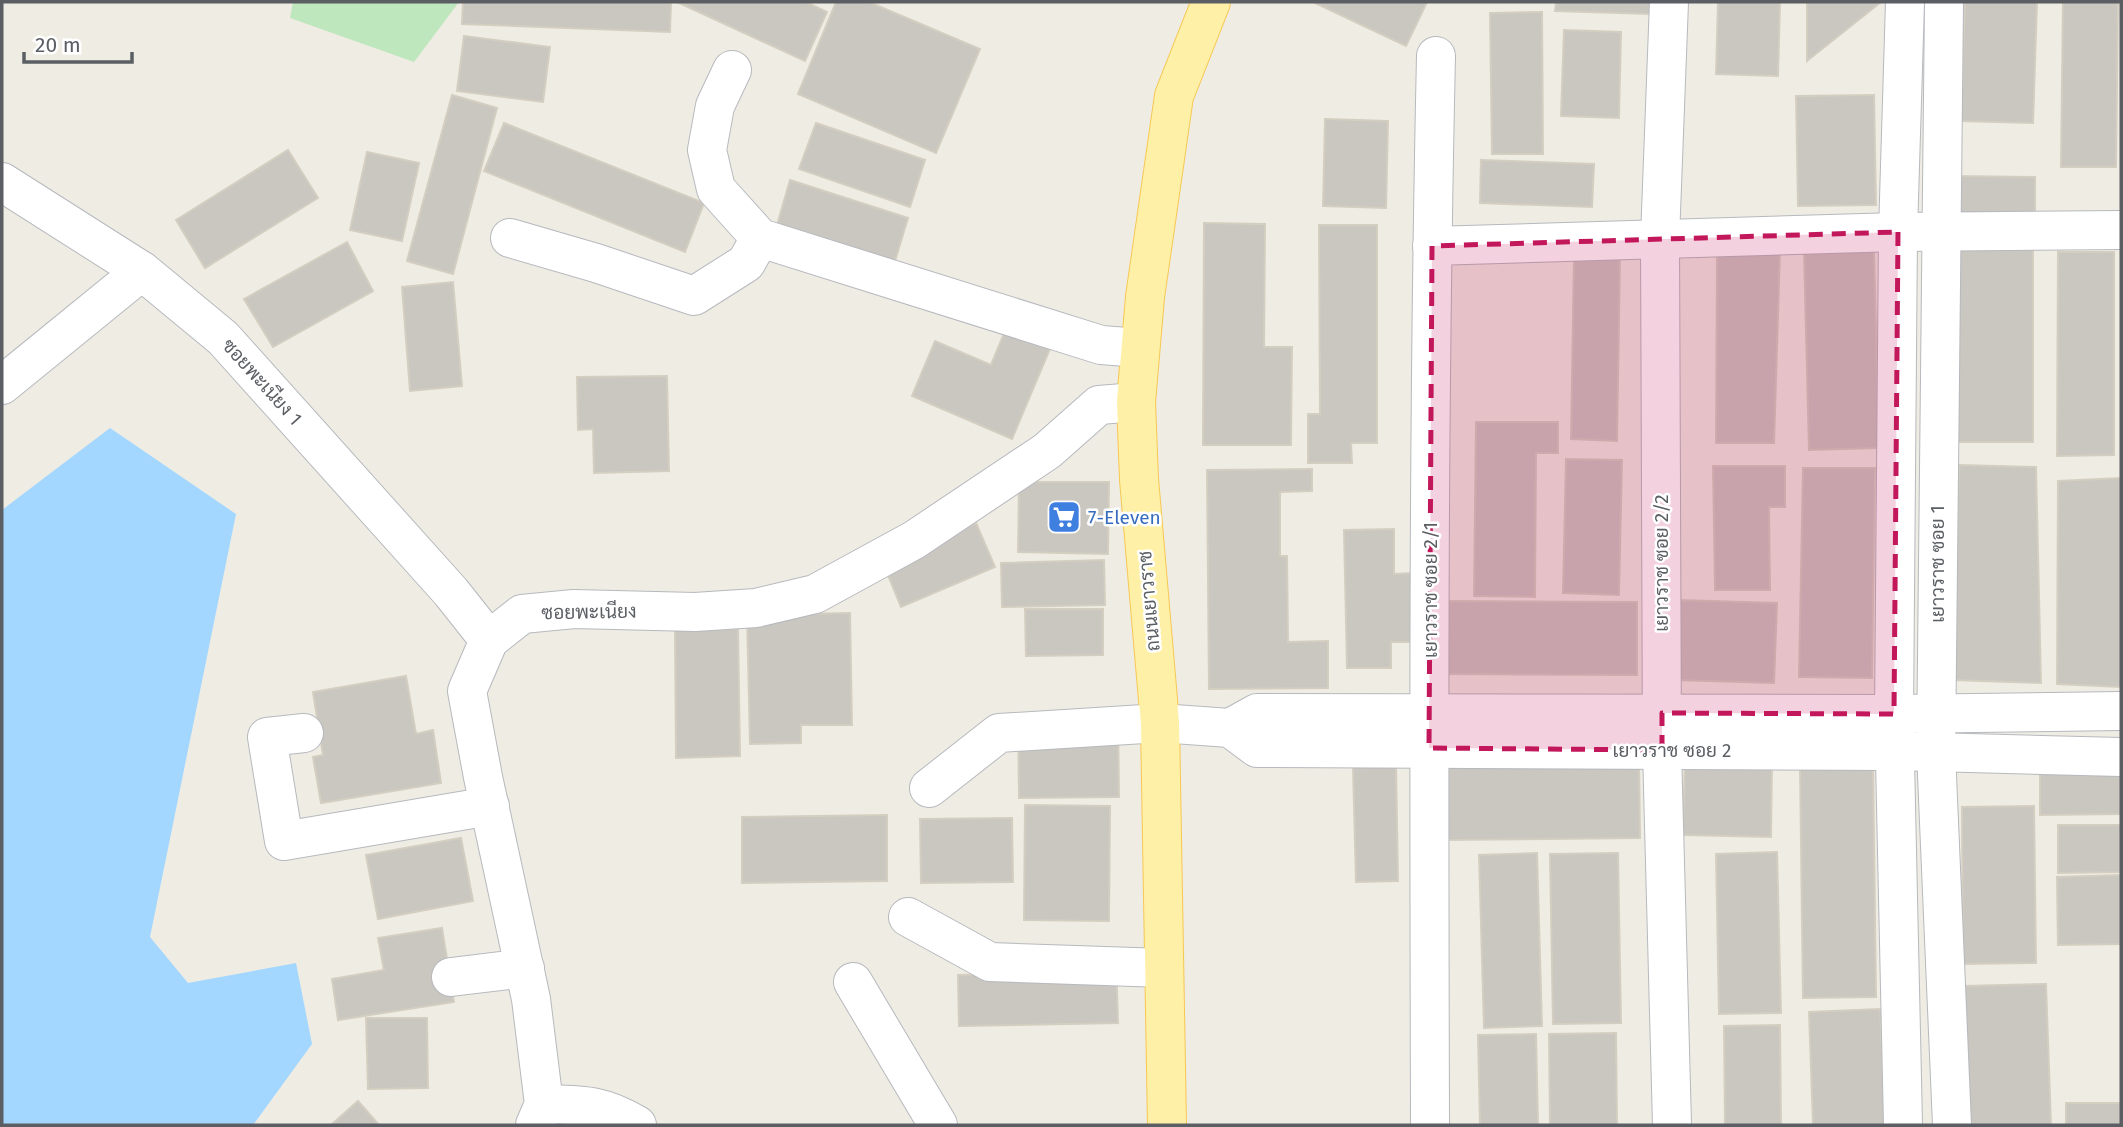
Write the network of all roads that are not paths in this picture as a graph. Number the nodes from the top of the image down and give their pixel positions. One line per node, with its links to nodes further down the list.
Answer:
1 (1211, 2): 16 (main road, ถนนเยาวราช)
2 (1669, 2): 13 (street, เยาวราช ซอย 2/2)
3 (1905, 2): 10 (street)
4 (1944, 2): 9 (street, เยาวราช ซอย 1)
5 (1436, 56): 14 (street, เยาวราช ซอย 2/1)
6 (732, 70): 12 (street)
7 (2, 182): 15 (street, ซอยพะเนียง 1)
8 (2121, 230): 9 (street)
9 (1940, 231): 10 (street); 20 (street, เยาวราช ซอย 1)
10 (1898, 232): 13 (street); 19 (street)
11 (510, 238): 12 (street)
12 (760, 238): 16 (street)
13 (1660, 238): 14 (street); 23 (street, เยาวราช ซอย 2/2)
14 (1432, 246): 26 (street, เยาวราช ซอย 2/1)
15 (142, 271): 17 (street); 21 (street, ซอยพะเนียง 1)
16 (1140, 348): 18 (main road, ถนนเยาวราช)
17 (2, 385)
18 (1136, 401): 21 (street, ซอยพะเนียง); 25 (main road, ถนนเยาวราช)
19 (1897, 439): 20 (street); 28 (street)
20 (1938, 440): 24 (street, เยาวราช ซอย 1)
21 (489, 640): 33 (street, ซอยพะเนียง)
22 (2121, 711): 24 (street, เยาวราช ซอย 2)
23 (1662, 712): 26 (street, เยาวราช ซอย 2); 28 (street, เยาวราช ซอย 2); 29 (street, เยาวราช ซอย 2/2)
24 (1937, 713): 28 (street, เยาวราช ซอย 2); 30 (street, เยาวราช ซอย 1)
25 (1160, 723): 26 (street, เยาวราช ซอย 2); 32 (street, เยาวราช ซอย 2); 36 (main road, ถนนเยาวราช)
26 (1429, 730): 29 (street, เยาวราช ซอย 2); 45 (street, เยาวราช ซอย 2/1)
27 (304, 733): 33 (street)
28 (1894, 733): 29 (street, เยาวราช ซอย 2); 30 (street, เยาวราช ซอย 2); 39 (street)
29 (1662, 750): 46 (street, เยาวราช ซอย 2/2)
30 (1936, 752): 31 (street, เยาวราช ซอย 2); 40 (street, เยาวราช ซอย 1)
31 (2121, 757)
32 (929, 788)
33 (490, 806): 35 (street, ซอยพะเนียง)
34 (908, 917): 36 (street)
35 (524, 968): 37 (street); 41 (street, ซอยพะเนียง)
36 (1164, 968): 44 (main road, ถนนเยาวราช)
37 (450, 977)
38 (853, 982): 43 (street)
39 (1900, 996): 40 (street); 47 (street)
40 (1947, 996): 48 (street, เยาวราช ซอย 1)
41 (539, 1114): 42 (street)
42 (637, 1125)
43 (938, 1125)
44 (1167, 1125)
45 (1430, 1125)
46 (1672, 1125)
47 (1903, 1125)
48 (1952, 1125)

